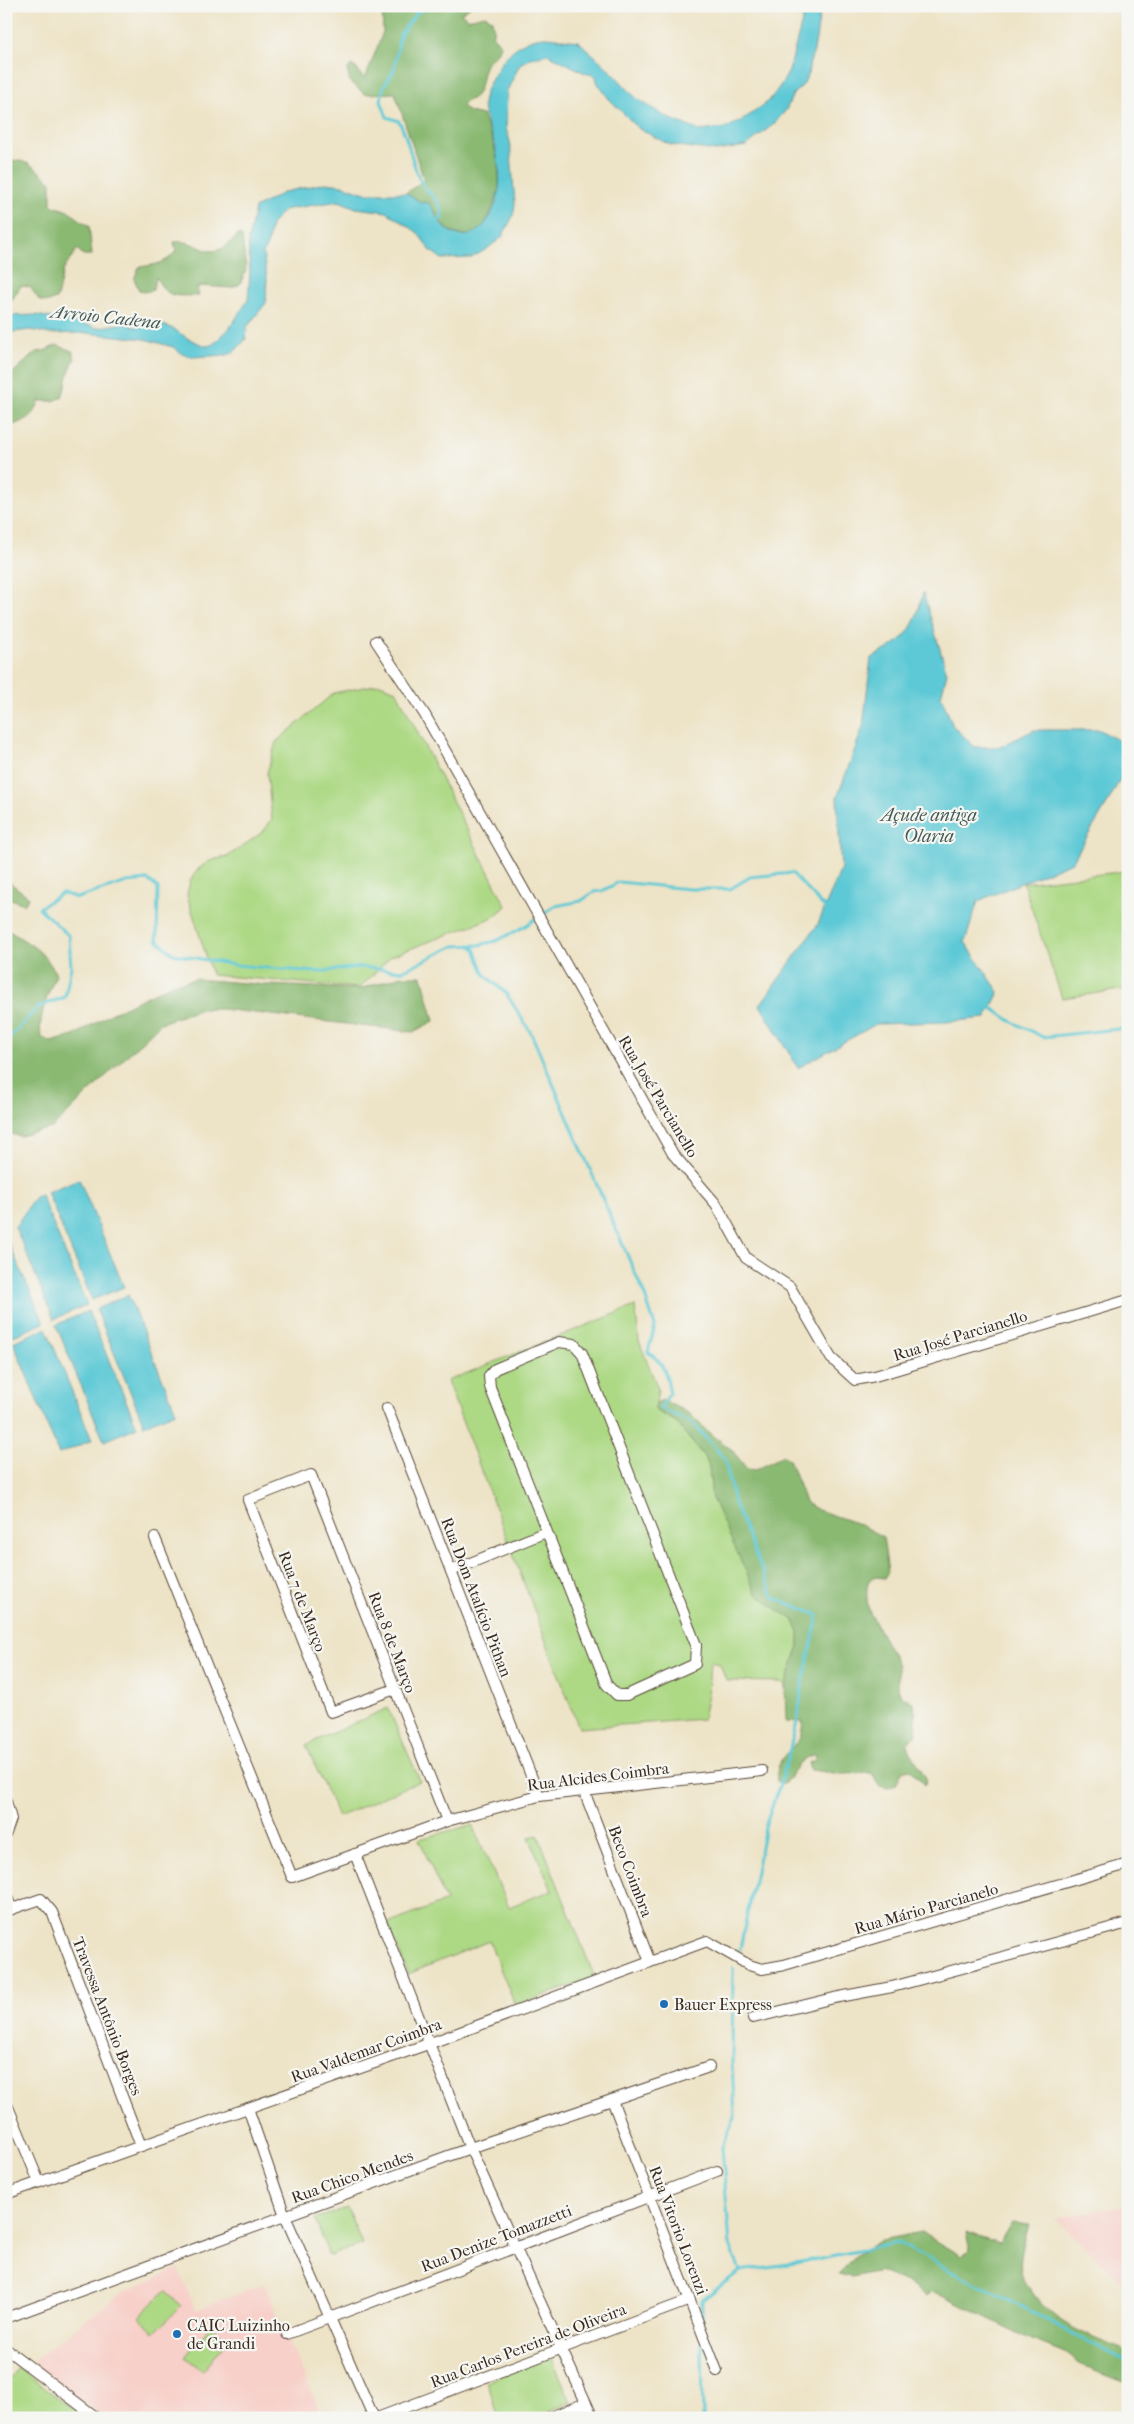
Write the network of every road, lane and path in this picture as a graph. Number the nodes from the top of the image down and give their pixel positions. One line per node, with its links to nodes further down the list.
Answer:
1 (376, 641): 2 (street, Rua José Parcianello)
2 (1128, 1300)
3 (387, 1408): 7 (street, Rua Dom Atalício Pithan)
4 (311, 1475): 8 (street, Rua 8 de Março); 8 (street, Rua 7 de Março)
5 (546, 1532): 5 (street); 7 (street)
6 (156, 1538): 15 (street, Rua Alcides Coimbra)
7 (451, 1571): 11 (street, Rua Dom Atalício Pithan)
8 (395, 1689): 13 (street, Rua 8 de Março)
9 (762, 1771): 10 (street, Rua Alcides Coimbra)
10 (584, 1791): 11 (street, Rua Alcides Coimbra); 21 (street, Beco Coimbra)
11 (539, 1796): 13 (street, Rua Alcides Coimbra)
12 (6, 1801): 14 (street)
13 (447, 1820): 15 (street, Rua Alcides Coimbra)
14 (6, 1832)
15 (355, 1854): 23 (street)
16 (1128, 1864): 20 (street, Rua Mário Parcianelo)
17 (6, 1895): 18 (street)
18 (9, 1910): 28 (street, Travessa Antônio Borges)
19 (1128, 1923): 22 (street)
20 (732, 1956): 21 (street, Rua Valdemar Coimbra)
21 (650, 1962): 23 (street, Rua Valdemar Coimbra)
22 (753, 2018)
23 (428, 2044): 27 (street, Rua Valdemar Coimbra); 29 (street)
24 (709, 2067): 25 (street, Rua Chico Mendes)
25 (612, 2100): 29 (street, Rua Chico Mendes); 33 (street, Rua Vitorio Lorenzi)
26 (6, 2102): 31 (street)
27 (248, 2108): 28 (street, Rua Valdemar Coimbra); 34 (street)
28 (141, 2146): 31 (street, Rua Valdemar Coimbra)
29 (470, 2148): 34 (street, Rua Chico Mendes); 35 (street)
30 (717, 2171): 33 (street, Rua Denize Tomazzetti)
31 (39, 2182): 32 (street, Rua Valdemar Coimbra)
32 (6, 2194)
33 (649, 2196): 35 (street, Rua Denize Tomazzetti); 36 (street, Rua Vitorio Lorenzi)
34 (285, 2216): 37 (street, Rua Chico Mendes); 38 (street)
35 (515, 2247): 38 (street, Rua Denize Tomazzetti); 40 (street)
36 (690, 2300): 40 (street, Rua Carlos Pereira de Oliveira); 42 (street, Rua Vitorio Lorenzi)
37 (6, 2318)
38 (330, 2318): 39 (street, Rua Denize Tomazzetti); 45 (street)
39 (287, 2334)
40 (561, 2348): 43 (street); 45 (street, Rua Carlos Pereira de Oliveira)
41 (6, 2349): 44 (street)
42 (717, 2371)
43 (586, 2403): 46 (street); 47 (street)
44 (97, 2418)
45 (375, 2418)
46 (548, 2418)
47 (593, 2418)

